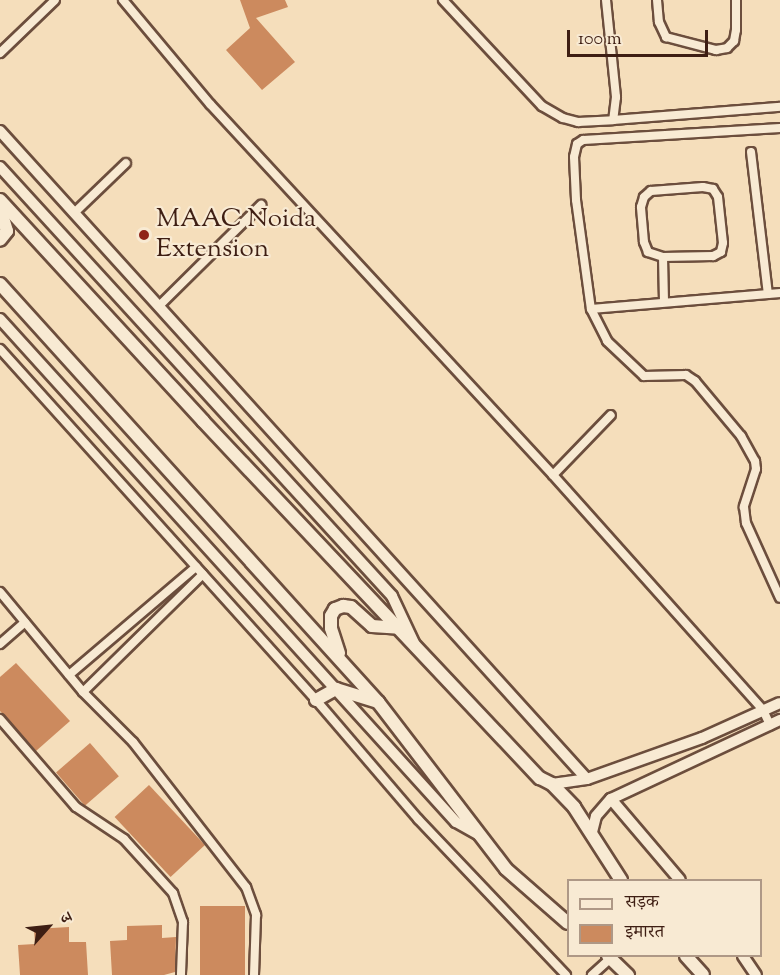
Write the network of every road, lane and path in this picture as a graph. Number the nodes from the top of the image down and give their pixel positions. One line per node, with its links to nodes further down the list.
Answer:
1 (55, 0): 7 (street)
2 (123, 0): 30 (street)
3 (443, 0): 9 (street)
4 (606, 0): 9 (street)
5 (657, 0): 6 (street)
6 (736, 0)
7 (0, 53)
8 (780, 107): 9 (street)
9 (613, 120)
10 (780, 129): 26 (street)
11 (0, 131): 18 (street)
12 (752, 152): 23 (street)
13 (126, 164): 18 (street)
14 (0, 166): 38 (street)
15 (0, 200): 36 (main road)
16 (261, 206): 25 (street)
17 (0, 208): 19 (main road)
18 (75, 213): 25 (street)
19 (0, 240)
20 (663, 257): 20 (street); 24 (street)
21 (0, 284): 39 (main road)
22 (780, 293): 23 (street)
23 (768, 294): 24 (street)
24 (664, 302): 26 (street)
25 (159, 306): 49 (street)
26 (591, 309): 34 (street)
27 (0, 319): 41 (street)
28 (0, 350): 31 (street)
29 (611, 415): 30 (street)
30 (553, 475): 46 (street)
31 (196, 567): 32 (street); 40 (street)
32 (203, 574): 42 (street); 43 (street)
33 (0, 592): 35 (street)
34 (780, 598)
35 (25, 622): 37 (street); 40 (street)
36 (399, 628): 38 (main road); 39 (main road)
37 (0, 644)
38 (416, 646): 50 (main road)
39 (343, 663): 44 (main road)
40 (69, 675): 42 (street)
41 (336, 689): 43 (main road); 44 (main road); 53 (street)
42 (83, 692): 61 (street)
43 (316, 700): 62 (street)
44 (378, 702): 53 (main road)
45 (780, 703): 46 (street)
46 (763, 710): 48 (street); 49 (street)
47 (0, 719): 60 (street)
48 (775, 723): 51 (street)
49 (587, 779): 50 (street)
50 (552, 784): 52 (main road)
51 (611, 799): 52 (street); 55 (street)
52 (592, 832): 54 (main road)
53 (483, 836): 56 (main road)
54 (620, 879)
55 (679, 879)
56 (567, 921)
57 (609, 957): 63 (street); 64 (main road)
58 (687, 957): 65 (main road)
59 (744, 957): 66 (street)
60 (181, 975)
61 (254, 975)
62 (566, 975)
63 (592, 975)
64 (628, 975)
65 (703, 975)
66 (756, 975)

